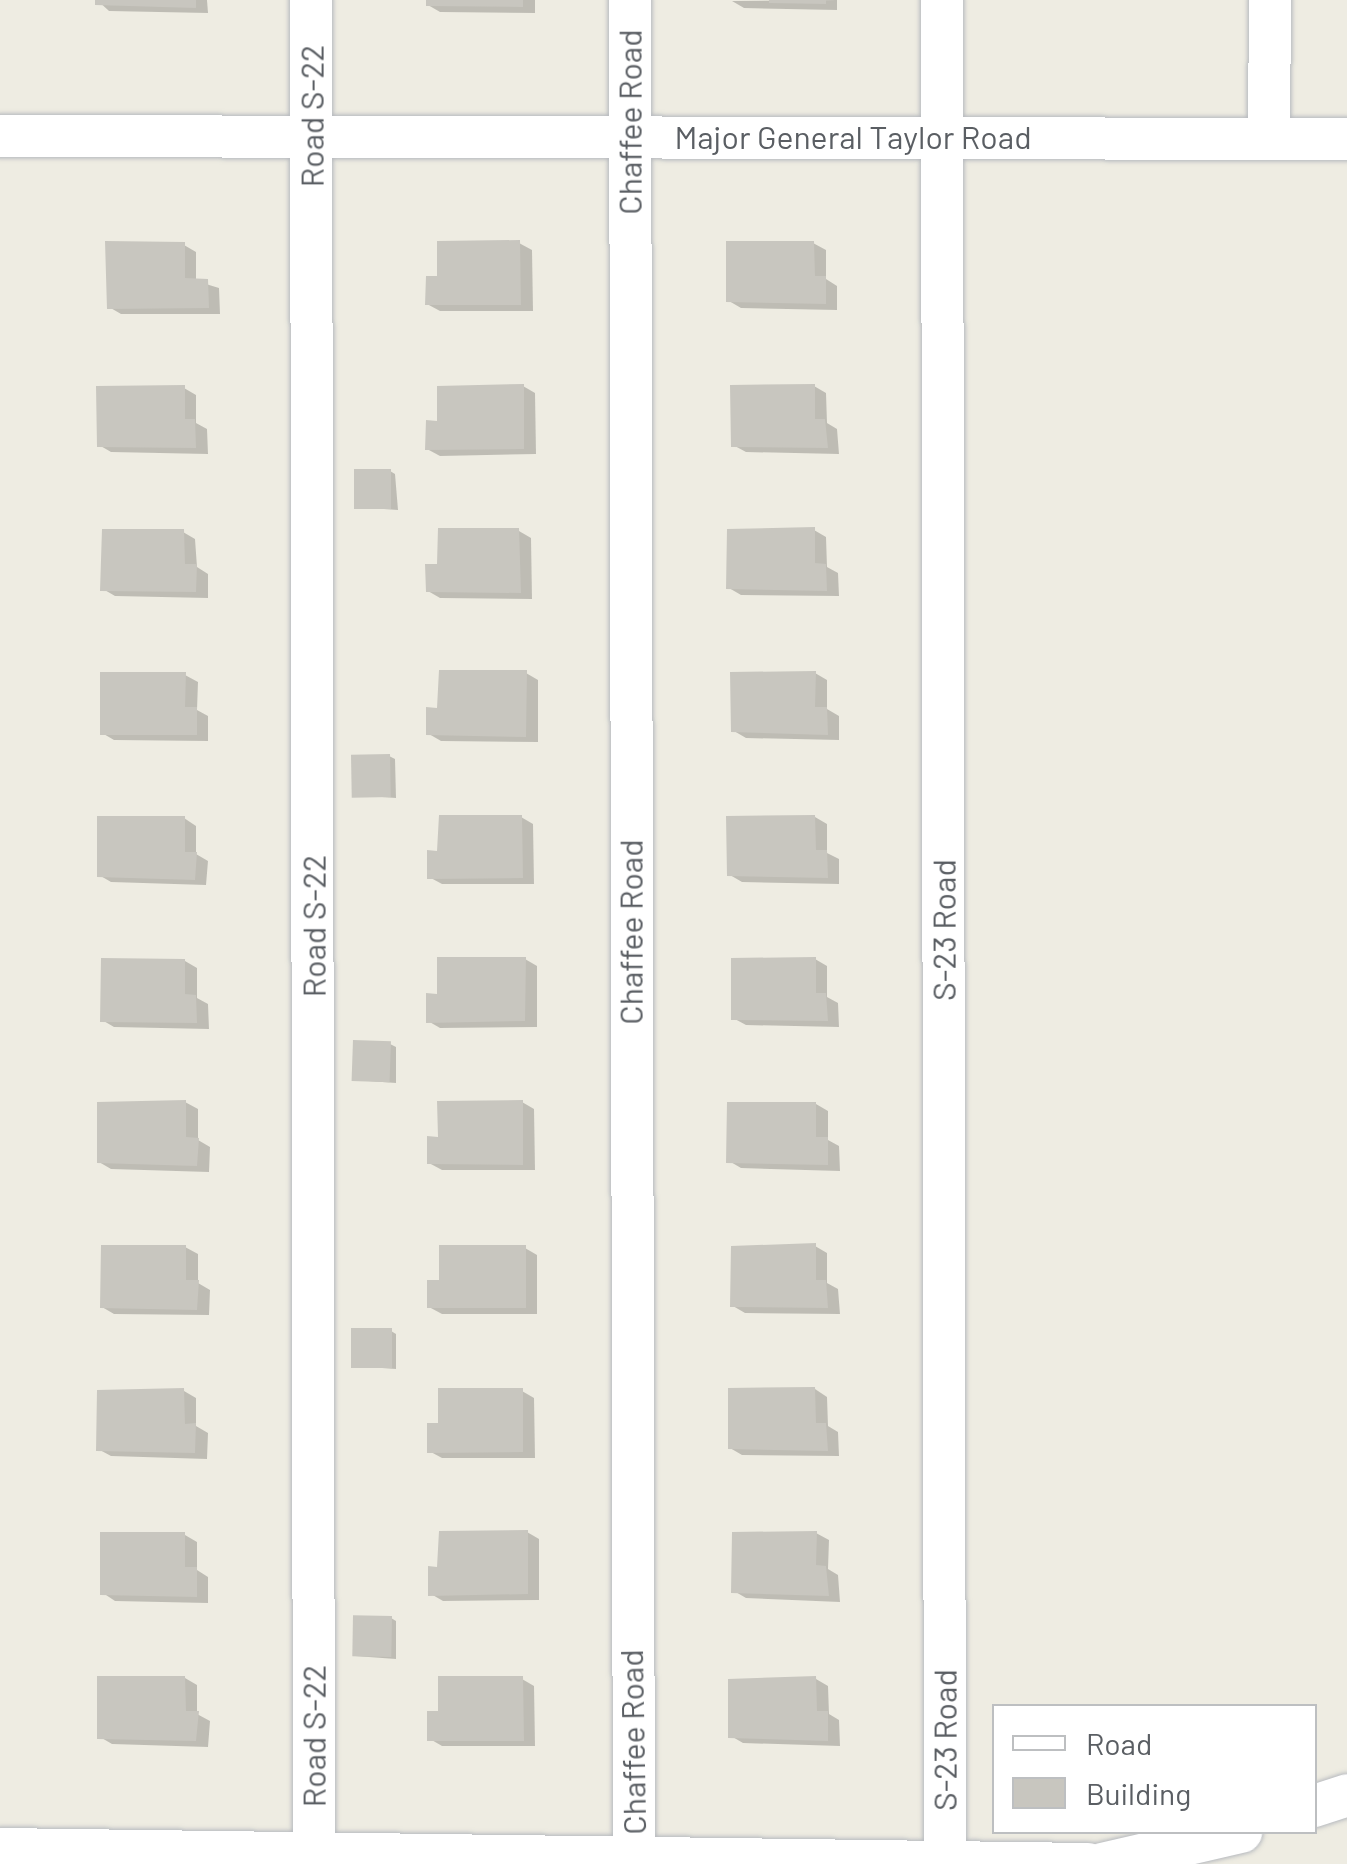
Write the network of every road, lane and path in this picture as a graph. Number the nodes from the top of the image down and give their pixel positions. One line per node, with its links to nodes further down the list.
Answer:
1 (311, 0): 8 (street, Road S-22)
2 (630, 0): 5 (street, Chaffee Road)
3 (942, 0): 7 (street, S-23 Road)
4 (1270, 0): 9 (street)
5 (628, 134): 7 (street, Major General Taylor Road); 8 (street, Major General Taylor Road); 17 (street, Chaffee Road)
6 (0, 136): 8 (street, Major General Taylor Road)
7 (941, 136): 9 (street, Major General Taylor Road); 16 (street, S-23 Road)
8 (311, 138): 15 (street, Road S-22)
9 (1269, 138): 10 (street, Major General Taylor Road)
10 (1347, 139)
11 (1347, 1795): 12 (street)
12 (1317, 1805)
13 (1232, 1834): 19 (street)
14 (0, 1850): 15 (street)
15 (314, 1852): 17 (street)
16 (945, 1860): 17 (street); 18 (street)
17 (633, 1861)
18 (1088, 1864)
19 (1102, 1864)

